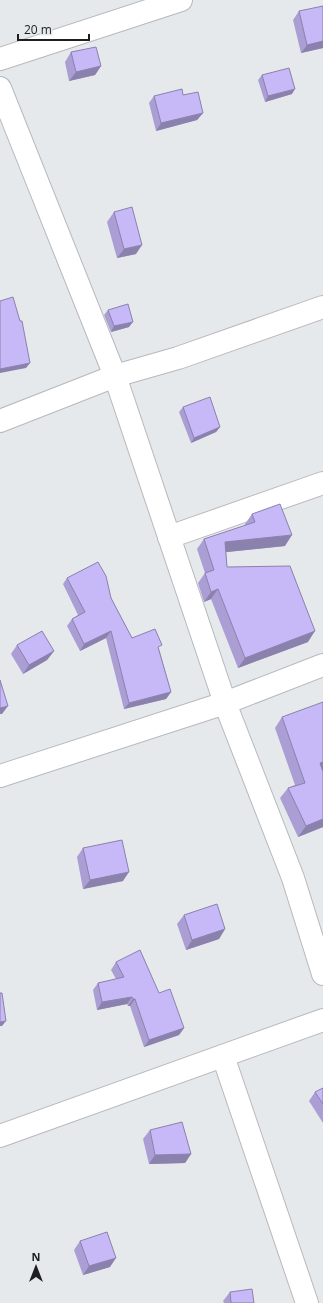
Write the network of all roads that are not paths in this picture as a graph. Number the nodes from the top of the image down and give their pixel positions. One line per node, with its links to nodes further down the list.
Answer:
1 (181, 0): 2 (street)
2 (0, 59)
3 (0, 88): 5 (street)
4 (323, 307): 5 (street)
5 (115, 376): 6 (street); 8 (street)
6 (0, 420)
7 (323, 483): 8 (street)
8 (169, 536): 10 (street)
9 (323, 665): 10 (street)
10 (225, 703): 11 (street); 12 (street)
11 (0, 776)
12 (323, 974)
13 (323, 1020): 14 (street)
14 (223, 1056): 15 (street); 16 (street)
15 (0, 1136)
16 (307, 1303)

